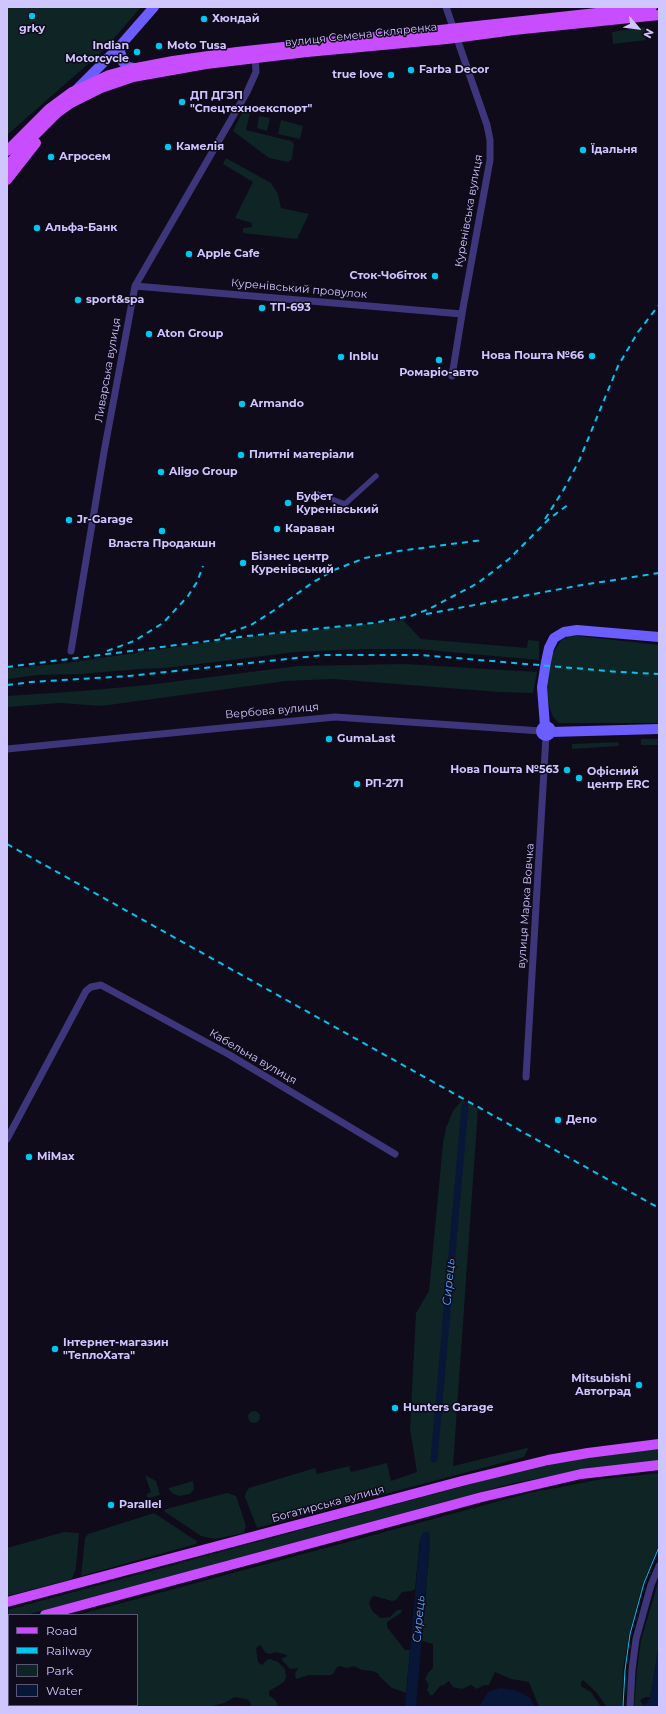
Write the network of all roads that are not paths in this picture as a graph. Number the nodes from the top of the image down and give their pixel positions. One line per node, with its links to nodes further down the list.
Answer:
1 (154, 7): 6 (main road)
2 (446, 7): 5 (street, Куренівська вулиця)
3 (652, 7): 5 (main road, вулиця Семена Скляренка)
4 (659, 15): 5 (main road, вулиця Семена Скляренка)
5 (454, 32): 7 (main road, вулиця Семена Скляренка); 15 (street, Куренівська вулиця)
6 (120, 47): 8 (main road); 9 (main road)
7 (255, 55): 8 (main road, вулиця Семена Скляренка); 10 (main road, вулиця Семена Скляренка); 14 (street, Ливарська вулиця)
8 (134, 68): 9 (main road, вулиця Семена Скляренка)
9 (76, 90): 11 (main road, вулиця Семена Скляренка)
10 (57, 113): 12 (main road); 13 (main road)
11 (7, 150)
12 (7, 166)
13 (7, 180)
14 (135, 286): 15 (street, Куренівський провулок); 20 (street, Ливарська вулиця)
15 (462, 314): 16 (street, Куренівська вулиця)
16 (452, 376)
17 (376, 476): 18 (street)
18 (315, 493)
19 (659, 637): 22 (main road)
20 (71, 651)
21 (659, 729): 22 (main road, Вербова вулиця)
22 (545, 731): 23 (street, Вербова вулиця); 24 (street, вулиця Марка Вовчка)
23 (7, 749)
24 (526, 1077)
25 (7, 1139): 26 (street, Кабельна вулиця)
26 (395, 1154)
27 (659, 1444): 30 (main road, Богатирська вулиця)
28 (659, 1465): 31 (main road)
29 (659, 1566): 32 (street)
30 (7, 1602)
31 (49, 1614)
32 (630, 1707)

